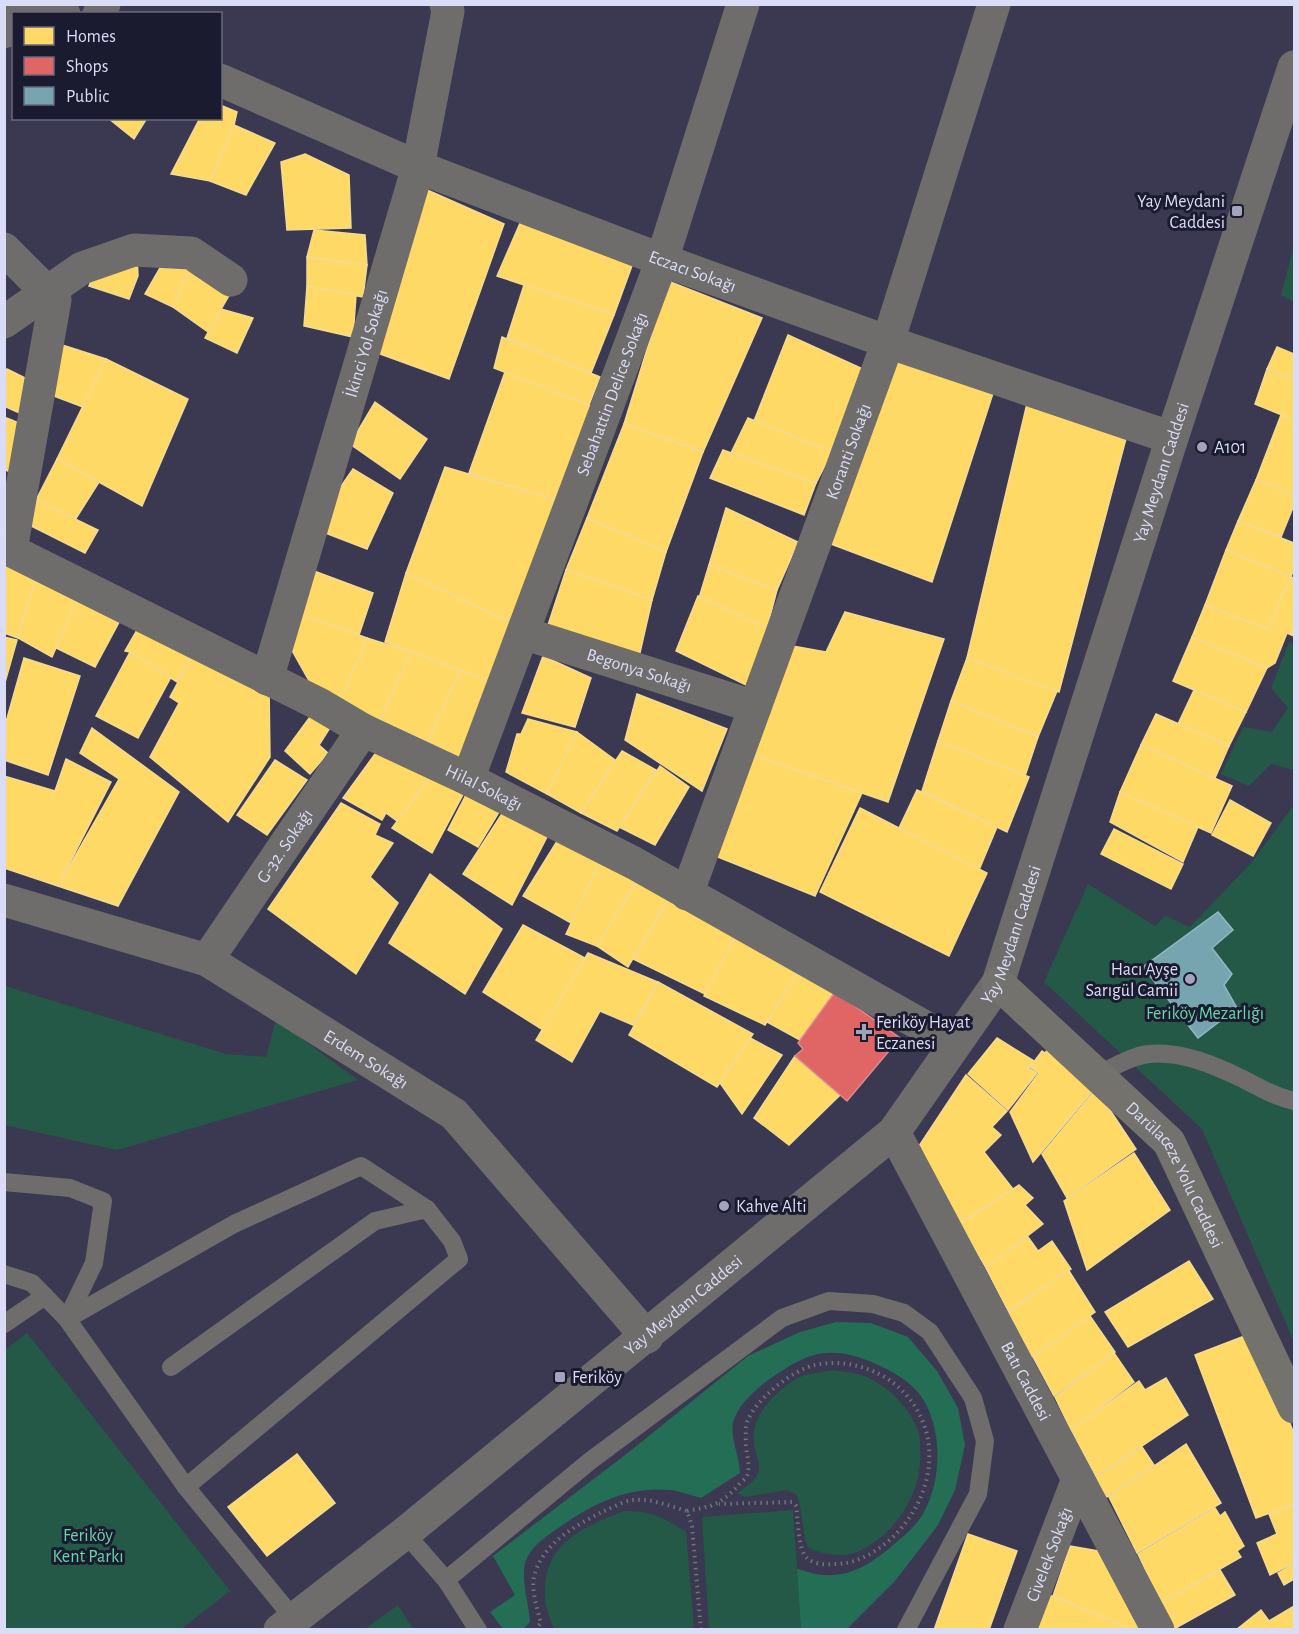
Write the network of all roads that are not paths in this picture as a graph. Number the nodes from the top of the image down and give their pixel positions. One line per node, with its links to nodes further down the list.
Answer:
1 (39, 4): 5 (street)
2 (446, 4): 8 (street, İkinci Yol Sokağı)
3 (743, 4): 10 (street, Sebahattin Delice Sokağı)
4 (994, 4): 14 (street, Koranti Sokağı)
5 (59, 12)
6 (1294, 68): 15 (street, Yay Meydanı Caddesi)
7 (222, 81): 8 (street, Eczacı Sokağı)
8 (418, 167): 10 (street, Eczacı Sokağı); 18 (street, İkinci Yol Sokağı)
9 (4, 249): 12 (street)
10 (662, 260): 14 (street, Eczacı Sokağı); 17 (street, Sebahattin Delice Sokağı)
11 (231, 280): 12 (street)
12 (47, 292): 13 (street); 16 (street)
13 (4, 321)
14 (888, 342): 15 (street, Eczacı Sokağı); 19 (street, Koranti Sokağı)
15 (1172, 438): 25 (street, Yay Meydanı Caddesi)
16 (8, 549): 18 (street, Hilal Sokağı)
17 (523, 633): 19 (street, Begonya Sokağı); 21 (street, Sebahattin Delice Sokağı)
18 (267, 679): 20 (street, Hilal Sokağı)
19 (755, 707): 22 (street, Koranti Sokağı)
20 (363, 730): 21 (street, Hilal Sokağı); 24 (street, G-32. Sokağı)
21 (468, 779): 22 (street, Hilal Sokağı)
22 (687, 894): 26 (street, Hilal Sokağı)
23 (4, 900): 24 (street, Erdem Sokağı)
24 (207, 960): 36 (street, Erdem Sokağı)
25 (998, 983): 26 (street, Yay Meydanı Caddesi); 27 (main road, Darülaceze Yolu Caddesi)
26 (955, 1044): 29 (street, Yay Meydanı Caddesi)
27 (1097, 1075): 28 (lane); 38 (main road, Darülaceze Yolu Caddesi)
28 (1294, 1101)
29 (894, 1132): 36 (street, Yay Meydanı Caddesi); 39 (street, Batı Caddesi)
30 (4, 1182): 34 (lane)
31 (427, 1209): 34 (lane); 37 (lane); 40 (lane)
32 (4, 1274): 33 (lane)
33 (45, 1296): 34 (lane); 35 (lane)
34 (67, 1319): 40 (lane)
35 (4, 1324)
36 (647, 1336): 41 (street, Yay Meydanı Caddesi)
37 (171, 1368)
38 (1294, 1407)
39 (1078, 1479): 46 (street, Civelek Sokağı); 47 (street, Batı Caddesi)
40 (186, 1487): 43 (lane)
41 (405, 1533): 42 (lane); 43 (street, Yay Meydanı Caddesi)
42 (446, 1580): 44 (lane); 45 (lane)
43 (287, 1624)
44 (478, 1629)
45 (906, 1629)
46 (1020, 1629)
47 (1158, 1629)

